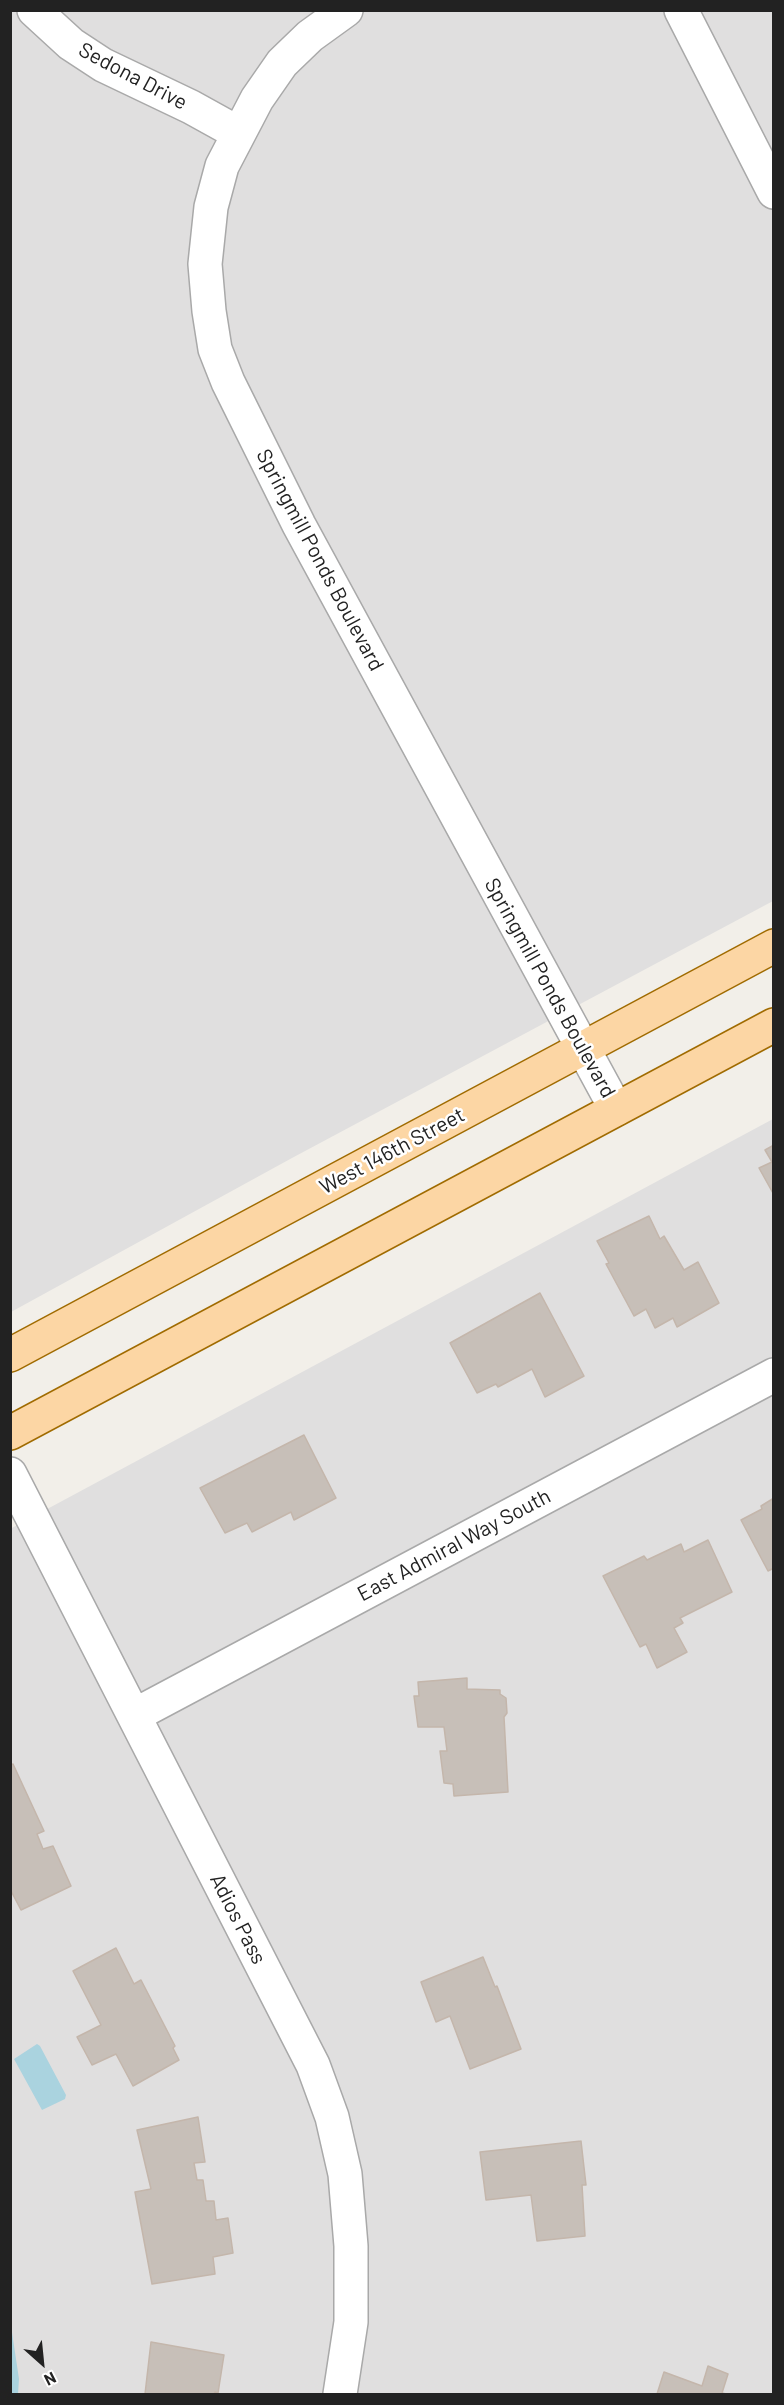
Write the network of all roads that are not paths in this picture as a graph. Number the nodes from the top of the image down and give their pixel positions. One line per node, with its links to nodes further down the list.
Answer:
1 (34, 10): 4 (street, Sedona Drive)
2 (346, 10): 4 (street, Springmill Ponds Boulevard)
3 (681, 10): 5 (street)
4 (238, 133): 8 (street, Springmill Ponds Boulevard)
5 (774, 192)
6 (774, 946): 8 (main road, West 146th Street)
7 (774, 1024): 9 (main road)
8 (582, 1048): 9 (street, Springmill Ponds Boulevard); 10 (main road, West 146th Street)
9 (616, 1109): 12 (main road)
10 (10, 1355)
11 (774, 1375): 14 (street, East Admiral Way South)
12 (10, 1433)
13 (10, 1474): 14 (street, Adios Pass)
14 (135, 1715): 15 (street, Adios Pass)
15 (340, 2394)

